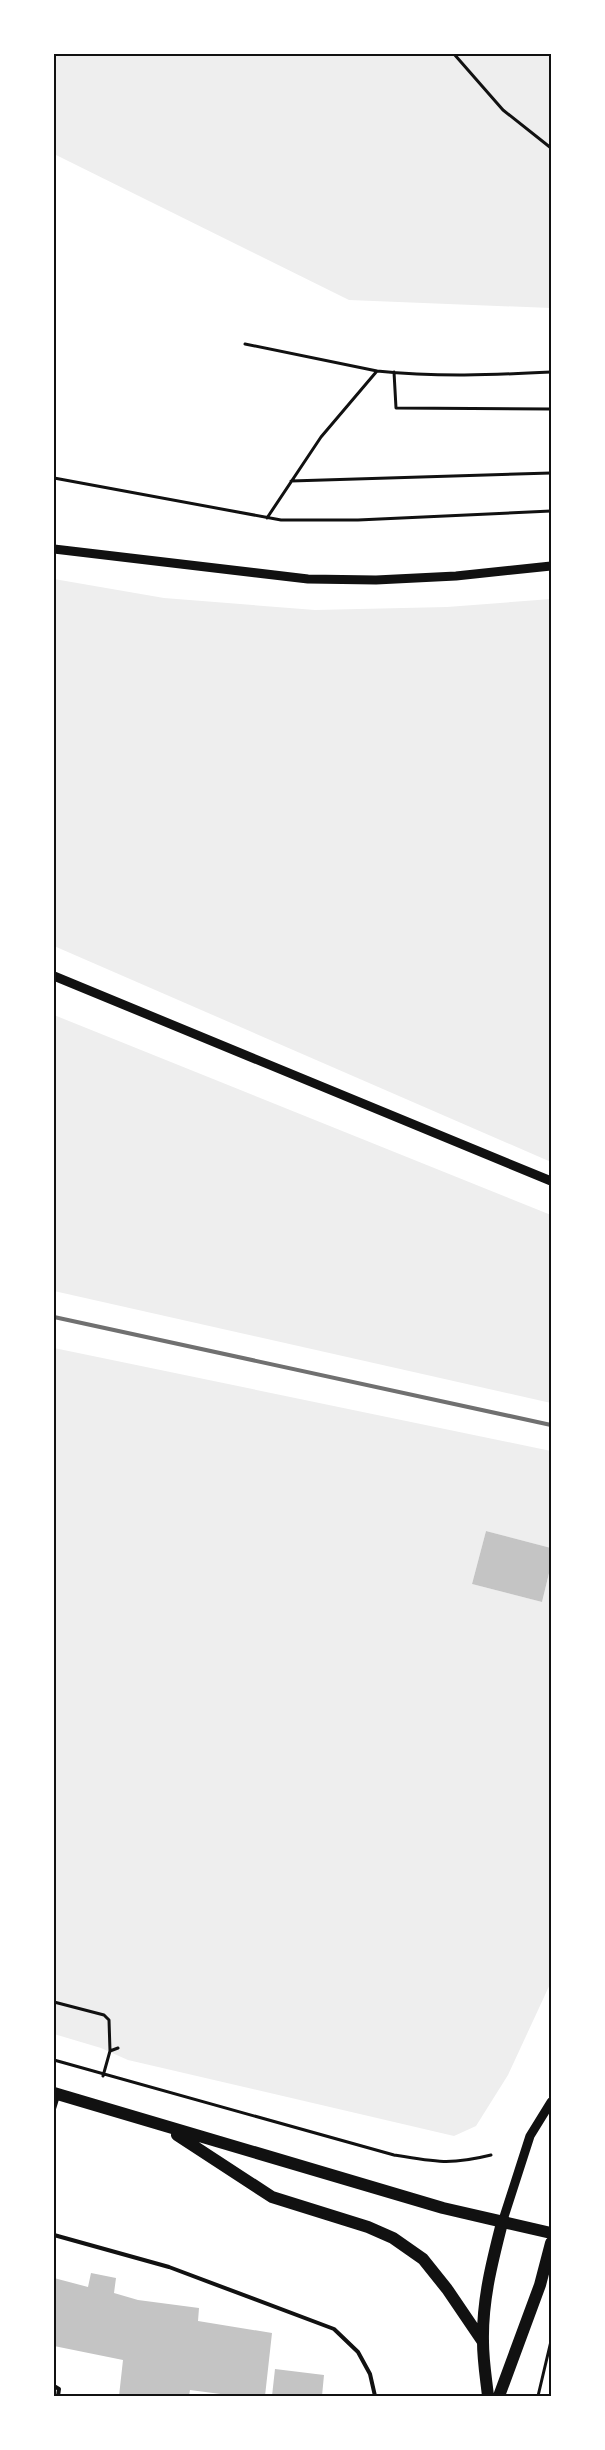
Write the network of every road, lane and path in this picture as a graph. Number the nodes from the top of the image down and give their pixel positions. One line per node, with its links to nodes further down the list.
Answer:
1 (454, 54): 2 (path)
2 (551, 148)
3 (245, 344): 4 (path)
4 (377, 371): 5 (path); 10 (path)
5 (394, 372): 6 (path); 7 (path)
6 (551, 372)
7 (551, 409)
8 (551, 473): 10 (path)
9 (54, 478): 12 (path)
10 (290, 481): 12 (path)
11 (551, 511): 12 (path)
12 (267, 518)
13 (54, 549): 14 (street)
14 (551, 566)
15 (54, 976): 16 (street)
16 (551, 1181)
17 (54, 2002): 19 (path)
18 (118, 2048): 19 (path)
19 (110, 2051): 21 (path)
20 (54, 2060): 21 (path)
21 (103, 2074): 24 (path); 27 (path)
22 (56, 2094): 24 (main road); 25 (lane)
23 (551, 2102): 28 (street)
24 (95, 2105): 26 (main road)
25 (54, 2109)
26 (164, 2127): 28 (main road); 33 (main road)
27 (491, 2155)
28 (502, 2223): 29 (main road); 33 (main road)
29 (551, 2233)
30 (54, 2235): 36 (lane)
31 (551, 2243): 38 (main road)
32 (551, 2341): 39 (path)
33 (483, 2342): 37 (main road)
34 (54, 2386): 35 (lane)
35 (58, 2396)
36 (374, 2396)
37 (488, 2396)
38 (499, 2396)
39 (538, 2396)

